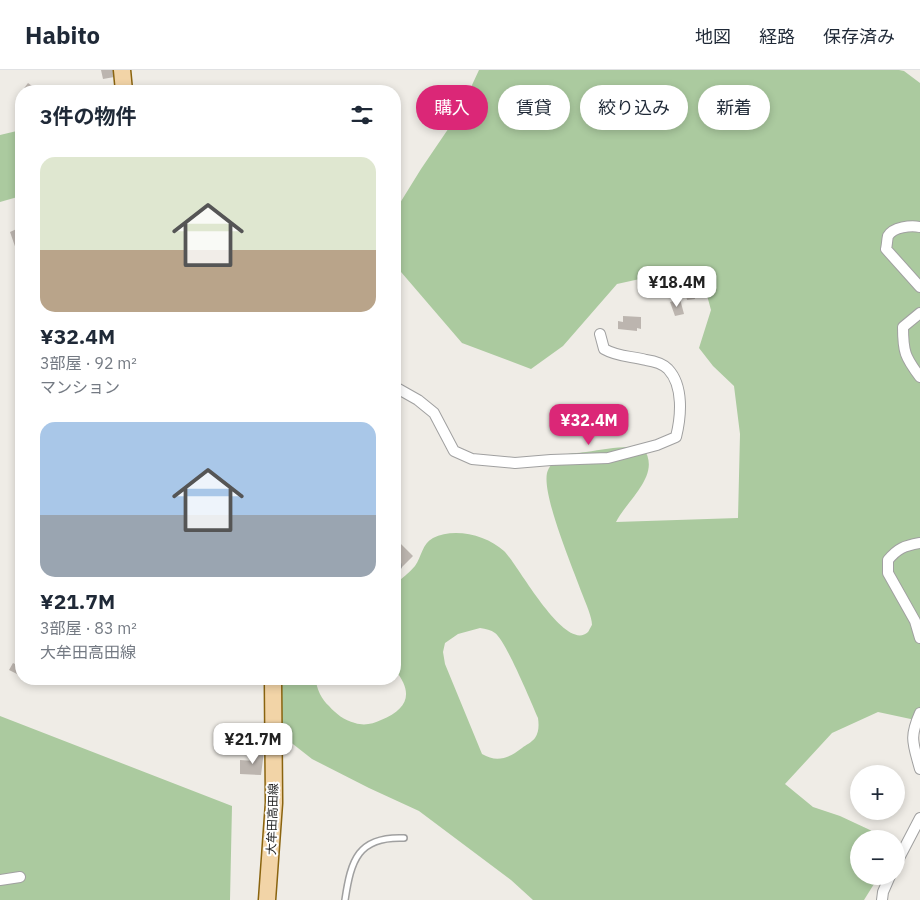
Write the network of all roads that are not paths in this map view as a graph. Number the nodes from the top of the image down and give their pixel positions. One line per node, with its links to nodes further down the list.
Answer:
1 (122, 70): 2 (main road)
2 (123, 85)
3 (920, 227): 4 (street)
4 (920, 287)
5 (920, 313): 7 (street)
6 (600, 334): 8 (street)
7 (920, 377)
8 (401, 390)
9 (920, 543): 10 (street)
10 (920, 638)
11 (273, 685): 20 (main road, 大牟田高田線)
12 (920, 713): 13 (street)
13 (920, 769)
14 (920, 818): 16 (street)
15 (404, 838): 21 (lane)
16 (905, 847)
17 (20, 877): 18 (street)
18 (0, 880)
19 (886, 885): 22 (street)
20 (268, 900)
21 (345, 900)
22 (882, 900)

